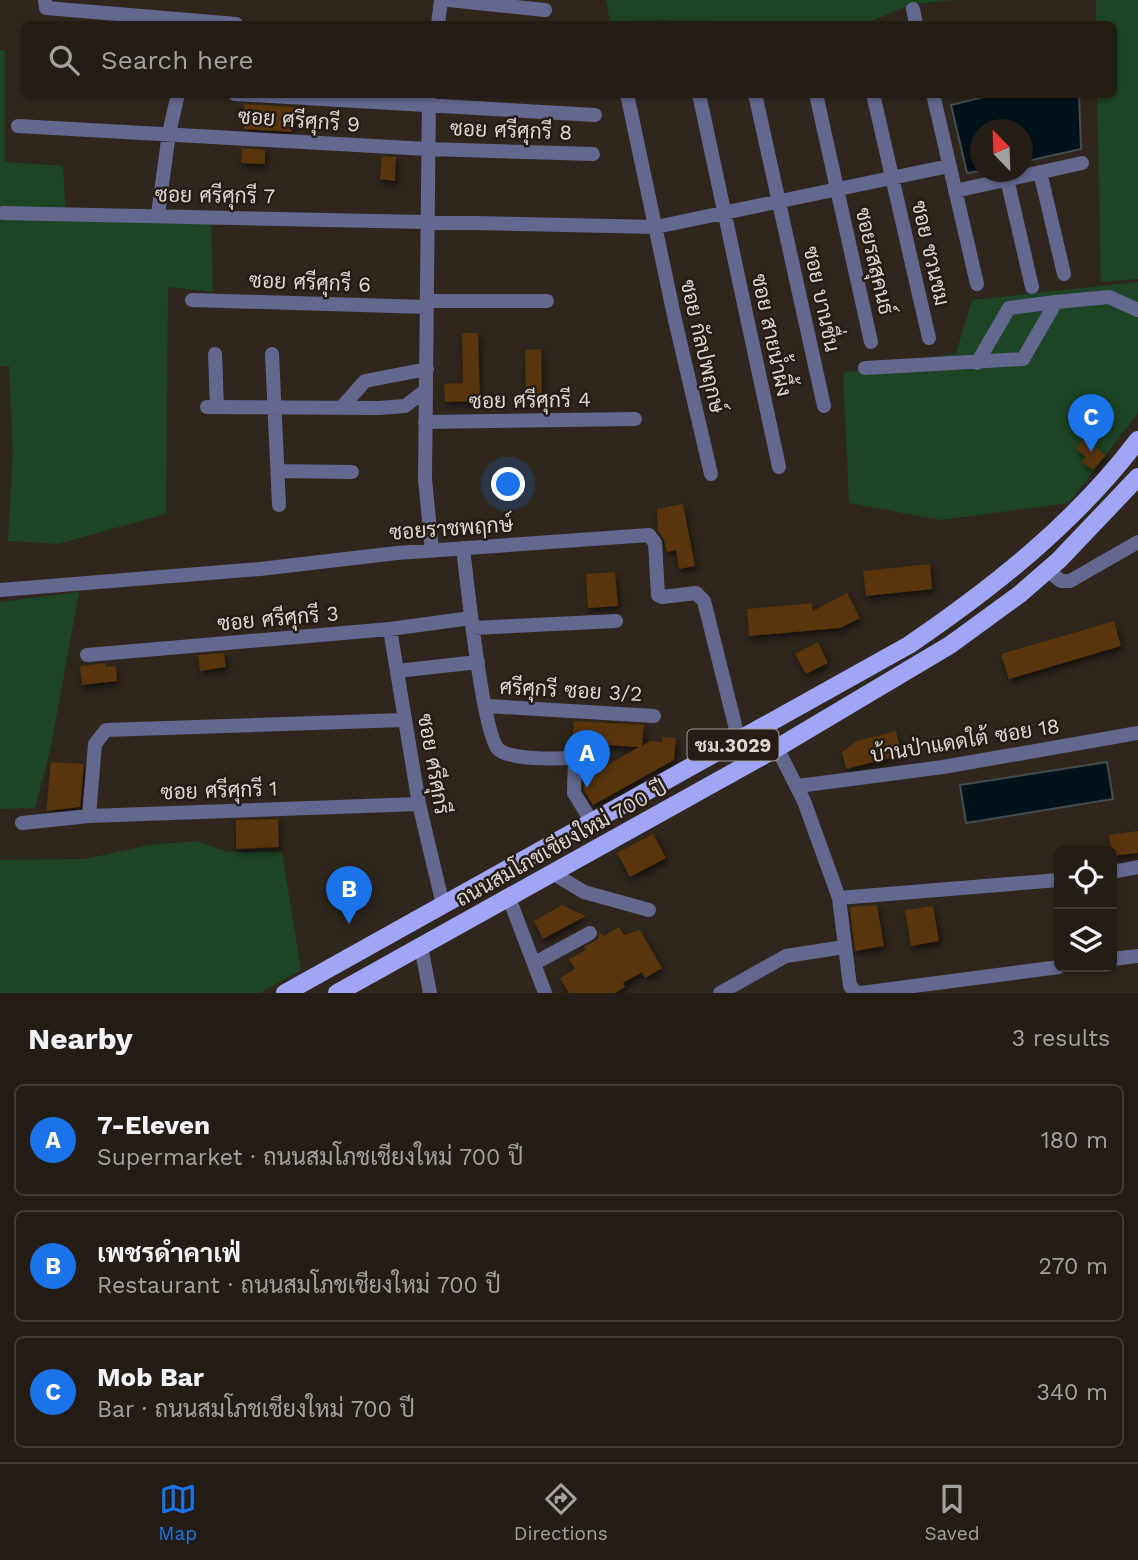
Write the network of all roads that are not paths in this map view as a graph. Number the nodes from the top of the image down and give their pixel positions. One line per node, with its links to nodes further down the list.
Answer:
1 (442, 0): 7 (street)
2 (449, 0): 5 (street)
3 (46, 4): 6 (street)
4 (913, 9): 8 (street)
5 (545, 10)
6 (171, 21)
7 (438, 21)
8 (915, 21)
9 (177, 98): 20 (street)
10 (346, 98): 17 (street)
11 (628, 98): 37 (street, ซอย กัลปพฤกษ์)
12 (700, 98): 34 (street, ซอย สายน้ำผึ้ง)
13 (756, 98): 32 (street, ซอย บานชื่น)
14 (817, 98): 30 (street, ซอยรสสุคนธ์)
15 (874, 98): 27 (street, ซอย ชวนชม)
16 (934, 98): 24 (street)
17 (429, 101): 18 (street); 21 (street)
18 (595, 115)
19 (18, 126): 20 (street, ซอย ศรีศุกรี 9)
20 (169, 133): 21 (street, ซอย ศรีศุกรี 9); 35 (street)
21 (427, 149): 22 (street, ซอย ศรีศุกรี 8); 36 (street)
22 (593, 154)
23 (1082, 163): 25 (street)
24 (949, 166): 27 (street, ซอย ศรีศุกรี 7); 31 (street)
25 (1040, 172): 26 (street); 38 (street)
26 (1033, 174)
27 (892, 178): 30 (street, ซอย ศรีศุกรี 7); 46 (street, ซอย ชวนชม)
28 (998, 182): 31 (street)
29 (1007, 182): 40 (street)
30 (837, 189): 32 (street, ซอย ศรีศุกรี 7); 47 (street, ซอยรสสุคนธ์)
31 (955, 191): 39 (street)
32 (779, 201): 34 (street, ซอย ศรีศุกรี 7); 54 (street, ซอย บานชื่น)
33 (3, 213): 35 (street, ซอย ศรีศุกรี 7)
34 (724, 213): 37 (street, ซอย ศรีศุกรี 7); 60 (street, ซอย สายน้ำผึ้ง)
35 (158, 214): 36 (street, ซอย ศรีศุกรี 7)
36 (426, 221): 37 (street, ซอย ศรีศุกรี 7); 44 (street)
37 (656, 226): 63 (street, ซอย กัลปพฤกษ์)
38 (1064, 274)
39 (977, 284)
40 (1032, 287)
41 (192, 300): 44 (street, ซอย ศรีศุกรี 6)
42 (547, 301): 44 (street, ซอย ศรีศุกรี 6)
43 (1056, 302): 45 (street); 50 (street); 50 (street)
44 (426, 304): 52 (street)
45 (1138, 310)
46 (929, 338)
47 (871, 342)
48 (215, 354): 55 (street)
49 (272, 354): 55 (street)
50 (977, 363): 51 (street)
51 (865, 368)
52 (427, 369): 53 (street); 56 (street)
53 (426, 390): 56 (street); 58 (street)
54 (824, 406)
55 (275, 407): 56 (street); 61 (street)
56 (342, 407)
57 (635, 419): 58 (street, ซอย ศรีศุกรี 4)
58 (425, 422): 68 (street)
59 (1138, 440): 81 (main road, ถนนสมโภชเชียงใหม่ 700 ปี / ชม.3029)
60 (779, 467)
61 (278, 471): 62 (street); 65 (street)
62 (352, 472)
63 (712, 474)
64 (1138, 477): 69 (main road, ถนนสมโภชเชียงใหม่ 700 ปี / ชม.3029)
65 (279, 505)
66 (1138, 542): 69 (street)
67 (463, 548): 68 (street, ซอยราชพฤกษ์); 72 (street); 81 (street, ซอยราชพฤกษ์)
68 (432, 551): 70 (street, ซอยราชพฤกษ์)
69 (1047, 570): 82 (main road, ถนนสมโภชเชียงใหม่ 700 ปี / ชม.3029)
70 (0, 590)
71 (616, 621): 72 (street, ซอย ศรีศุกรี 3)
72 (472, 623): 73 (street, ซอย ศรีศุกรี 3); 75 (street)
73 (390, 629): 74 (street, ซอย ศรีศุกรี 3); 76 (street, ซอย ศรีศุกรี)
74 (87, 655)
75 (478, 662): 76 (street); 77 (street)
76 (397, 671): 79 (street, ซอย ศรีศุกรี)
77 (487, 706): 78 (street, ศรีศุกรี ซอย 3/2); 86 (street)
78 (654, 716)
79 (404, 720): 84 (street, ซอย ศรีศุกรี); 85 (street)
80 (1138, 733): 83 (street, บ้านป่าแดดใต้ ซอย 18)
81 (739, 741): 86 (main road, ถนนสมโภชเชียงใหม่ 700 ปี / ชม.3029)
82 (777, 748): 83 (street); 90 (main road, ถนนสมโภชเชียงใหม่ 700 ปี / ชม.3029)
83 (798, 786): 93 (street)
84 (419, 804): 85 (street, ซอย ศรีศุกรี 1); 94 (street, ซอย ศรีศุกรี)
85 (89, 816): 87 (street, ซอย ศรีศุกรี 1)
86 (592, 822): 94 (main road, ถนนสมโภชเชียงใหม่ 700 ปี / ชม.3029)
87 (22, 823)
88 (1138, 867): 89 (street)
89 (1117, 871)
90 (554, 874): 92 (main road, ถนนสมโภชเชียงใหม่ 700 ปี / ชม.3029); 95 (street)
91 (1054, 880): 93 (street)
92 (509, 898): 97 (main road, ถนนสมโภชเชียงใหม่ 700 ปี / ชม.3029); 101 (street)
93 (839, 898): 98 (street)
94 (443, 905): 104 (main road, ถนนสมโภชเชียงใหม่ 700 ปี / ชม.3029)
95 (649, 910)
96 (590, 933): 101 (street)
97 (421, 946): 105 (main road, ถนนสมโภชเชียงใหม่ 700 ปี / ชม.3029); 106 (street)
98 (844, 947): 108 (street); 109 (street)
99 (1138, 956): 100 (street)
100 (1117, 958)
101 (535, 963): 107 (street)
102 (1054, 968): 103 (street)
103 (942, 988): 109 (street)
104 (285, 993)
105 (337, 993)
106 (430, 993)
107 (545, 993)
108 (720, 993)
109 (859, 993)

